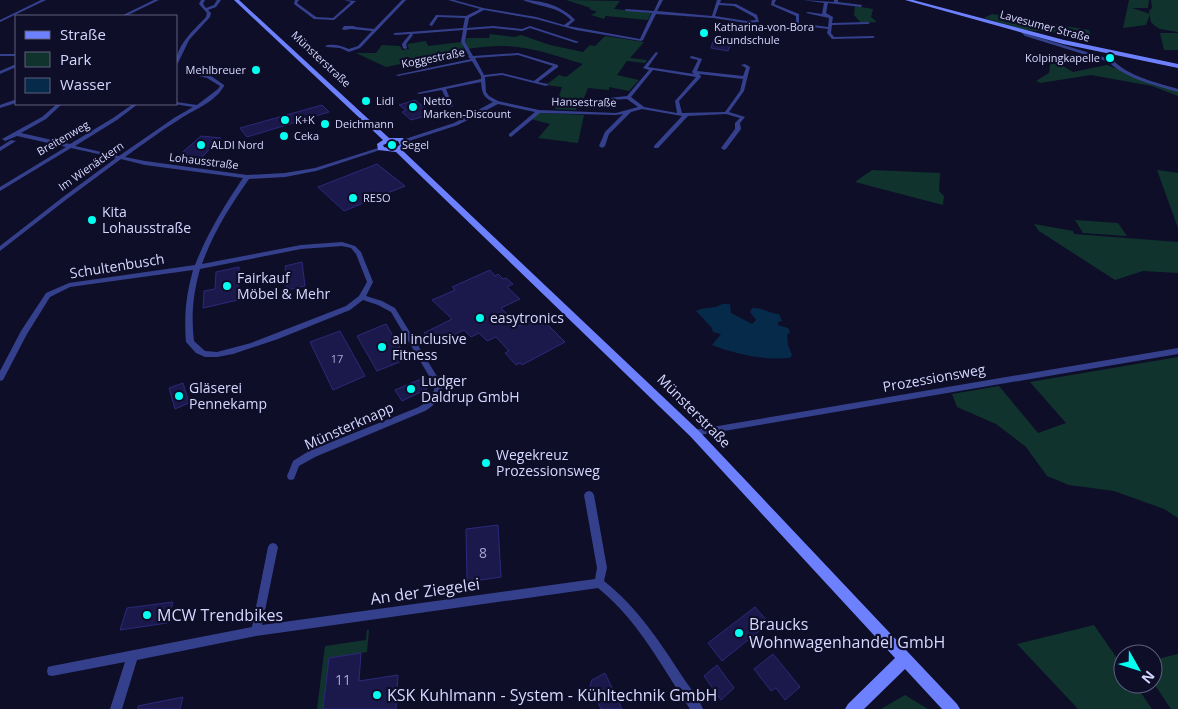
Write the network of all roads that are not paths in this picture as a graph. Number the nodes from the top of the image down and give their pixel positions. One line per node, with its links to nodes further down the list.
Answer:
1 (44, 0): 30 (street)
2 (157, 0): 24 (street)
3 (203, 0): 19 (street)
4 (219, 0): 19 (street)
5 (236, 0): 89 (main road, Münsterstraße)
6 (297, 0): 7 (street)
7 (346, 0)
8 (404, 0): 37 (street)
9 (451, 0): 20 (street)
10 (525, 0): 33 (street)
11 (661, 0): 22 (street)
12 (774, 0): 34 (street)
13 (805, 0): 17 (street)
14 (907, 0): 38 (main road, Lavesumer Straße)
15 (836, 1): 17 (street); 18 (street)
16 (719, 2): 29 (street); 29 (street)
17 (826, 2): 25 (street)
18 (861, 6)
19 (207, 9): 52 (street)
20 (483, 9): 28 (street); 33 (street)
21 (626, 10): 22 (street)
22 (655, 12): 29 (street); 33 (street)
23 (808, 13): 25 (street)
24 (125, 15)
25 (825, 15): 34 (street)
26 (428, 16): 27 (street)
27 (437, 16): 28 (street); 32 (street)
28 (467, 17): 36 (street)
29 (713, 18)
30 (0, 19)
31 (868, 23): 34 (street)
32 (431, 25)
33 (565, 26)
34 (831, 26): 42 (street)
35 (354, 28): 37 (street)
36 (467, 29): 39 (street); 44 (street); 51 (street, Koggestraße)
37 (375, 30): 45 (street)
38 (1022, 31): 55 (main road, Lavesumer Straße); 67 (street)
39 (442, 32): 41 (street); 43 (street)
40 (396, 34): 41 (street)
41 (411, 35): 46 (street)
42 (873, 37)
43 (443, 38)
44 (577, 42)
45 (340, 47)
46 (405, 48)
47 (656, 53): 56 (street)
48 (0, 55): 49 (street)
49 (15, 55)
50 (692, 57): 57 (street)
51 (472, 58): 60 (street, Koggestraße); 62 (street, Koggestraße); 64 (street)
52 (178, 59)
53 (744, 65): 63 (street)
54 (15, 66): 58 (street)
55 (1178, 66)
56 (652, 69): 61 (street); 69 (street)
57 (694, 72): 61 (street); 63 (street)
58 (0, 73)
59 (201, 75): 76 (street, Im Wienäckern)
60 (398, 75)
61 (700, 76): 84 (street)
62 (483, 78): 64 (street); 66 (street); 72 (street, Koggestraße)
63 (746, 78): 82 (street)
64 (535, 82): 65 (street)
65 (546, 85)
66 (443, 88): 68 (street); 77 (street)
67 (1178, 91)
68 (419, 93)
69 (628, 97): 70 (street); 79 (street)
70 (609, 99)
71 (15, 101): 78 (street)
72 (497, 102): 80 (street, Hansestraße); 91 (street)
73 (178, 103): 76 (street)
74 (59, 105): 85 (street)
75 (135, 105): 92 (street, Breitenweg)
76 (198, 106): 99 (street, Im Wienäckern)
77 (451, 106)
78 (0, 107)
79 (642, 108): 81 (street, Hansestraße); 84 (street, Hansestraße)
80 (539, 111): 81 (street, Hansestraße); 86 (street, Hansestraße)
81 (629, 111): 93 (street, Hansestraße)
82 (726, 113): 83 (street, Hansestraße); 95 (street)
83 (687, 114): 84 (street, Hansestraße); 94 (street)
84 (680, 115)
85 (16, 134): 87 (street, Lohausstraße); 88 (street)
86 (511, 135)
87 (24, 136): 90 (street); 92 (street, Lohausstraße)
88 (3, 139): 90 (street)
89 (387, 140): 91 (main road); 97 (main road)
90 (13, 141): 96 (street)
91 (404, 141): 98 (main road)
92 (68, 146): 99 (street, Lohausstraße); 101 (street, Breitenweg)
93 (602, 146)
94 (656, 147)
95 (724, 148)
96 (0, 149)
97 (380, 149): 98 (main road); 100 (street, Lohausstraße)
98 (398, 150): 107 (main road, Münsterstraße)
99 (120, 157): 100 (street, Lohausstraße); 102 (street, Im Wienäckern)
100 (247, 177): 103 (street)
101 (0, 188)
102 (0, 249)
103 (198, 267): 104 (street); 104 (street); 106 (street, Schultenbusch)
104 (362, 298): 108 (street, Münsterknapp)
105 (1178, 351): 107 (street, Prozessionsweg)
106 (0, 378)
107 (694, 433): 114 (main road, Münsterstraße)
108 (291, 476)
109 (589, 495): 111 (street)
110 (273, 547): 112 (street)
111 (599, 583): 112 (street, An der Ziegelei); 117 (street)
112 (256, 631): 113 (street, An der Ziegelei)
113 (133, 655): 115 (street, An der Ziegelei); 116 (street)
114 (905, 659): 118 (main road); 119 (main road, Münsterstraße)
115 (52, 671)
116 (116, 709)
117 (698, 709)
118 (853, 709)
119 (952, 709)

